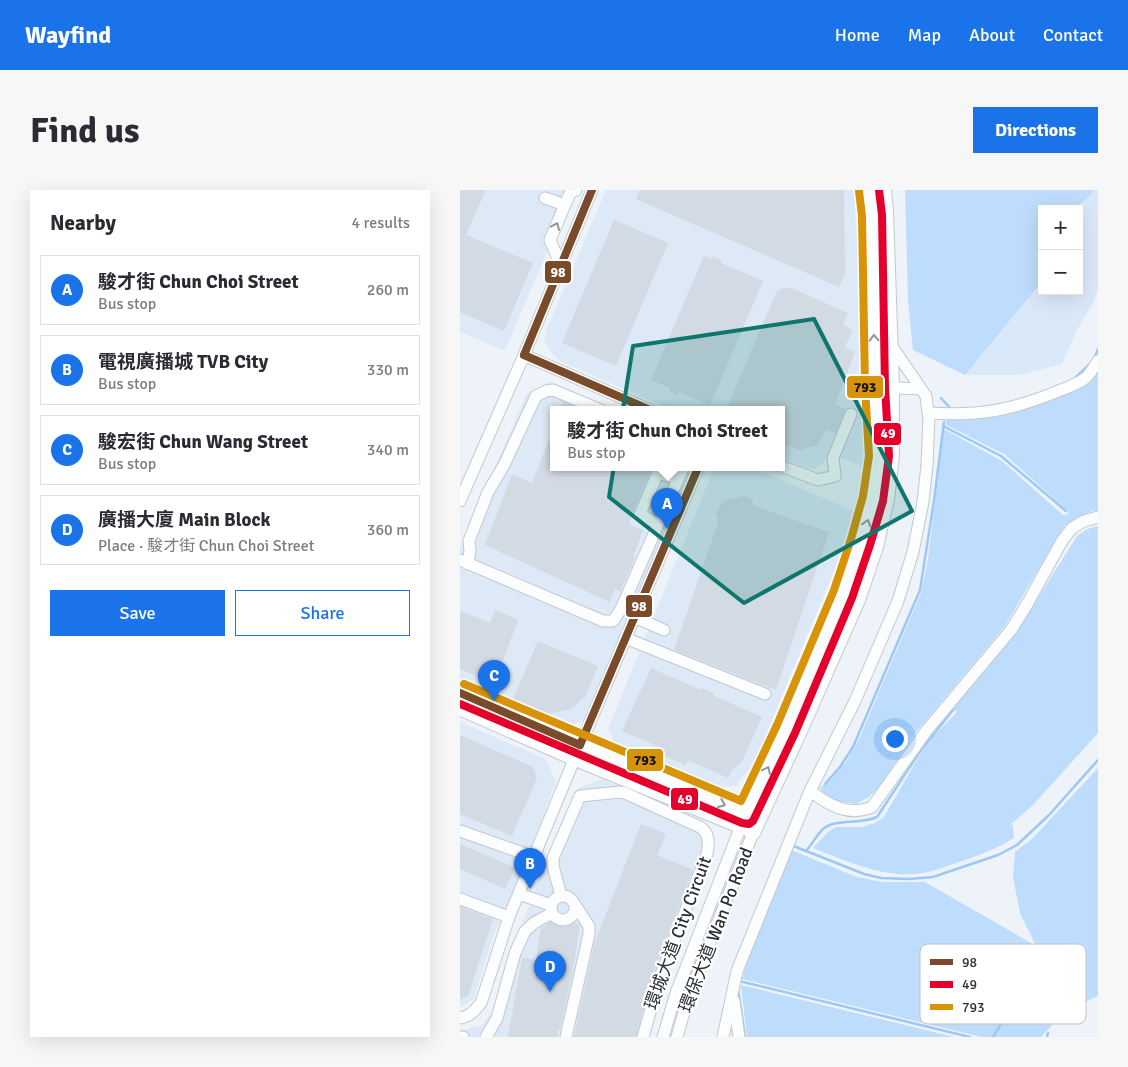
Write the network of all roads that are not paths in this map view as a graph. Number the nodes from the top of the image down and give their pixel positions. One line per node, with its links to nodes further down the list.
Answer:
1 (576, 190): 6 (street)
2 (592, 190): 7 (street)
3 (869, 190): 11 (main road, 環保大道 Wan Po Road, one-way to 3)
4 (884, 190): 8 (main road, 環保大道 Wan Po Road)
5 (545, 198): 6 (street)
6 (565, 205): 7 (street, one-way to 6)
7 (561, 266): 9 (street)
8 (891, 345): 12 (main road, 環保大道 Wan Po Road); 13 (street)
9 (524, 355): 15 (street); 21 (street)
10 (1098, 361): 13 (street)
11 (875, 387): 12 (street); 35 (main road, 環保大道 Wan Po Road, one-way to 11)
12 (892, 387): 13 (street); 35 (main road, 環保大道 Wan Po Road)
13 (921, 388)
14 (591, 406): 25 (street)
15 (641, 406)
16 (851, 414): 18 (street)
17 (929, 416): 34 (street)
18 (785, 468)
19 (697, 471): 26 (street)
20 (680, 473): 24 (street); 24 (street)
21 (464, 478): 22 (street)
22 (460, 501)
23 (1098, 517): 34 (street)
24 (658, 525): 25 (street)
25 (464, 562)
26 (634, 617): 27 (street); 28 (street)
27 (664, 630)
28 (625, 638): 30 (street); 32 (street)
29 (460, 693): 32 (street)
30 (765, 694)
31 (460, 710): 33 (street)
32 (580, 745): 33 (street); 35 (street, one-way to 35)
33 (574, 760): 37 (street); 38 (street)
34 (810, 791): 45 (street)
35 (752, 817): 37 (main road, 環保大道 Wan Po Road)
36 (460, 831): 38 (street)
37 (746, 831): 50 (street, 環保大道 Wan Po Road); 51 (street, 環保大道 Wan Po Road)
38 (534, 857): 39 (street)
39 (519, 894): 43 (street); 44 (street)
40 (561, 896): 42 (street); 43 (street); 49 (street, 環城大道 City Circuit)
41 (460, 899): 44 (street)
42 (575, 905): 43 (street); 48 (street)
43 (551, 909): 47 (street)
44 (510, 917): 46 (street)
45 (733, 990): 52 (street); 53 (street)
46 (460, 1018)
47 (486, 1037)
48 (566, 1037)
49 (643, 1037)
50 (663, 1037)
51 (678, 1037)
52 (723, 1037)
53 (738, 1037)

